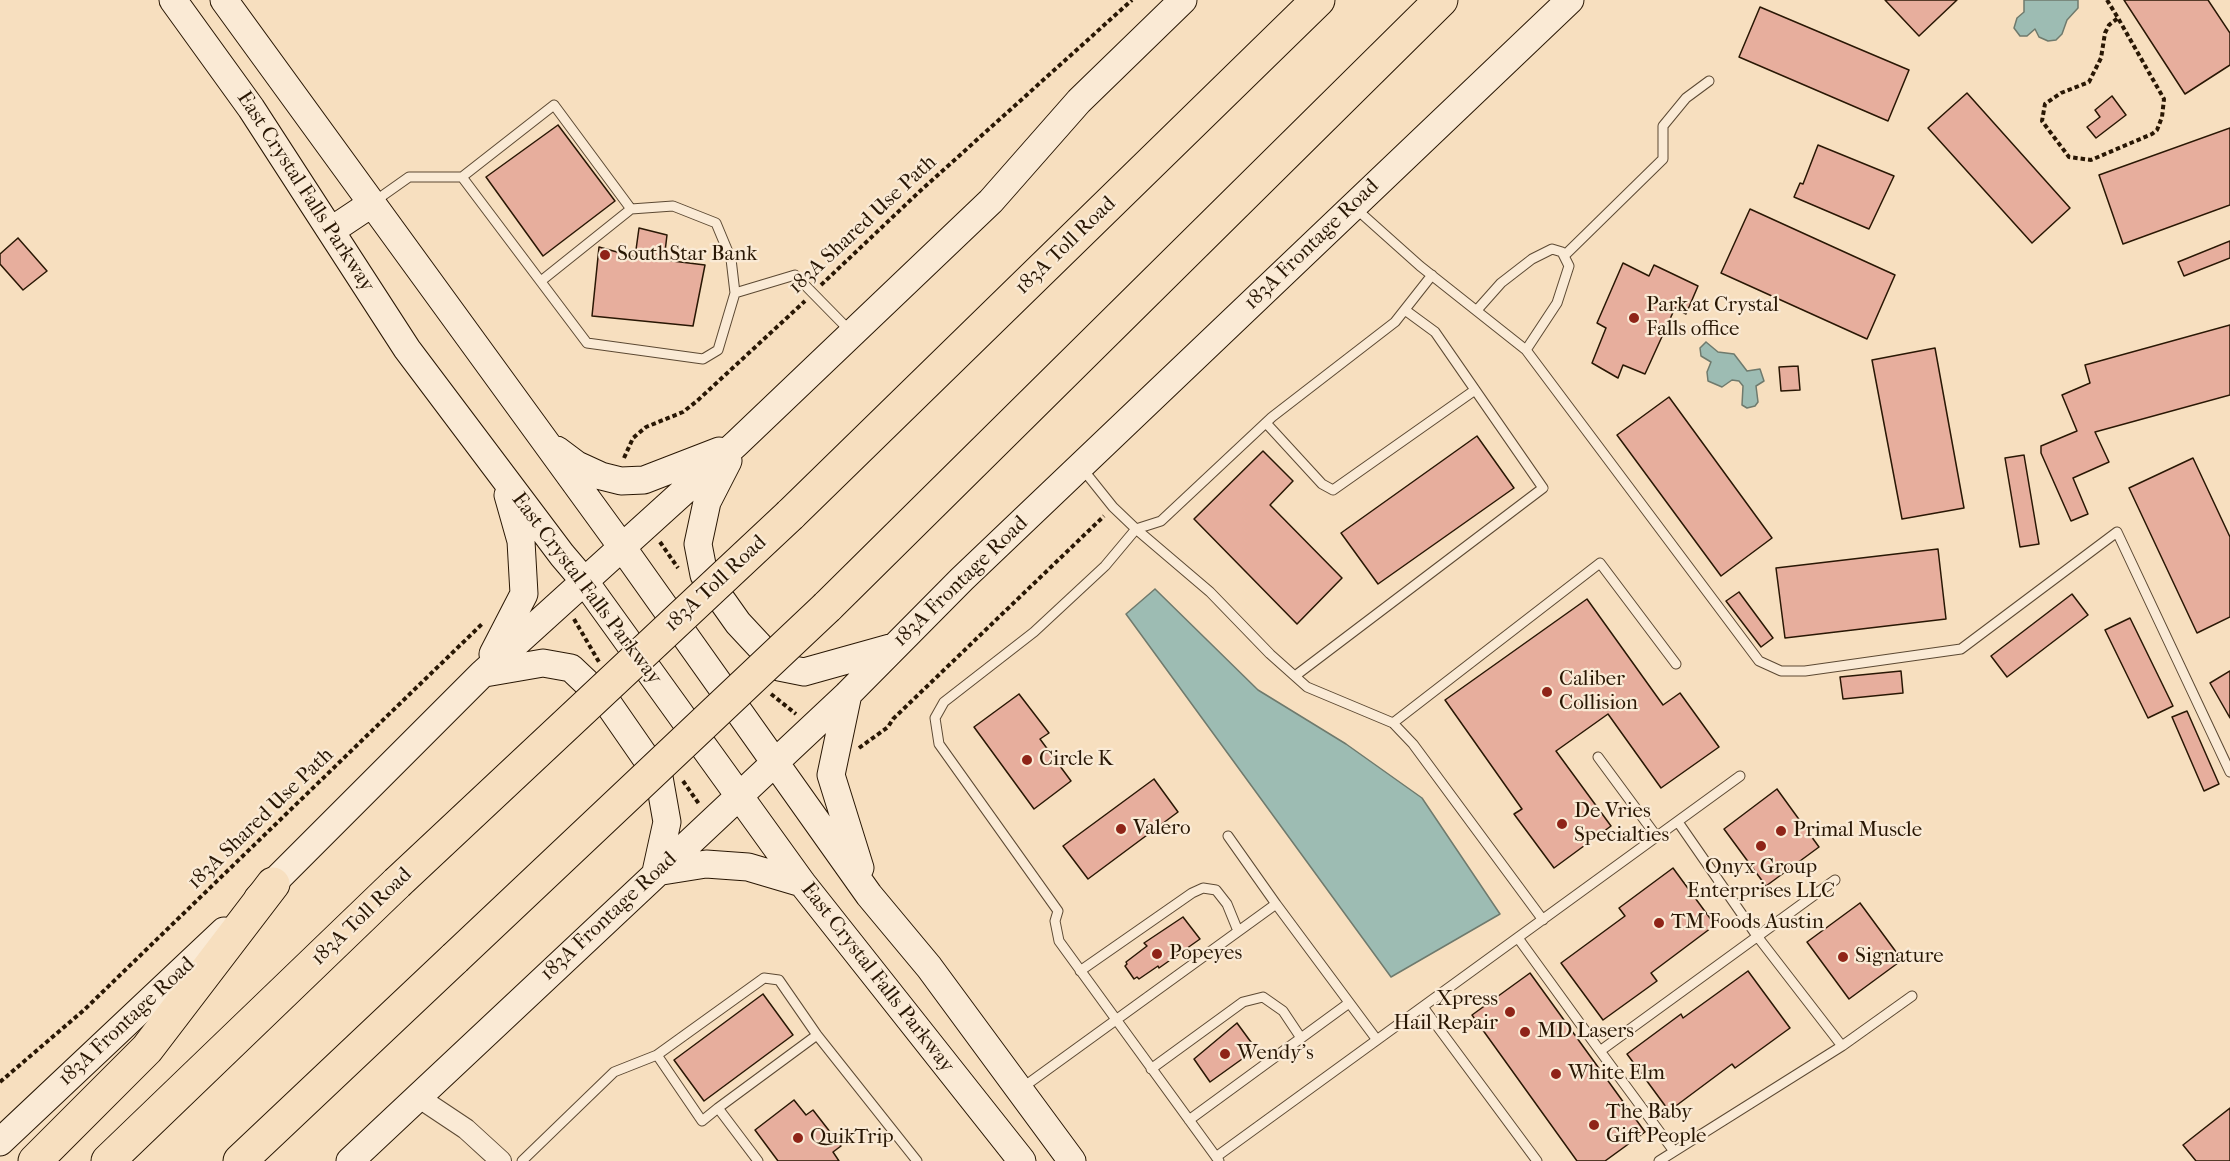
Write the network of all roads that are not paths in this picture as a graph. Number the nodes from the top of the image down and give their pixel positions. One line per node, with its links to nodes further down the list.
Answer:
1 (172, 0): 12 (main road, East Crystal Falls Parkway)
2 (224, 0): 9 (main road, East Crystal Falls Parkway)
3 (1183, 0): 19 (main road, 183A Frontage Road)
4 (1318, 0): 75 (highway, 183A Toll Road, bridge)
5 (1441, 0): 76 (highway, bridge)
6 (1570, 0): 10 (main road, 183A Frontage Road)
7 (1709, 81): 13 (lane)
8 (462, 177): 9 (lane); 11 (lane); 15 (lane)
9 (371, 204): 12 (main road); 23 (main road, East Crystal Falls Parkway)
10 (1353, 206): 14 (lane); 25 (main road, 183A Frontage Road)
11 (631, 209): 15 (lane); 16 (lane)
12 (332, 231): 26 (main road, East Crystal Falls Parkway)
13 (1565, 255): 18 (lane); 20 (lane)
14 (1432, 275): 17 (lane); 18 (lane)
15 (541, 281): 16 (lane)
16 (735, 293): 19 (lane)
17 (1405, 310): 21 (lane); 22 (lane)
18 (1478, 310): 20 (lane)
19 (852, 333): 24 (main road, 183A Frontage Road)
20 (1526, 350): 38 (lane)
21 (1475, 390): 22 (lane); 33 (lane)
22 (1266, 423): 27 (lane)
23 (543, 440): 24 (main road); 28 (main road, East Crystal Falls Parkway)
24 (736, 444): 28 (main road, 183A Frontage Road); 30 (main road)
25 (1080, 466): 27 (lane); 30 (main road, 183A Frontage Road)
26 (504, 481): 29 (main road, East Crystal Falls Parkway); 32 (main road)
27 (1136, 529): 33 (lane); 54 (lane)
28 (622, 548): 29 (main road, 183A Frontage Road); 37 (main road, East Crystal Falls Parkway)
29 (585, 582): 32 (main road, 183A Frontage Road); 40 (main road, East Crystal Falls Parkway)
30 (895, 647): 34 (main road, 183A Frontage Road)
31 (1676, 664): 35 (lane)
32 (482, 674): 44 (main road); 47 (main road, 183A Frontage Road)
33 (1295, 676): 35 (lane)
34 (848, 694): 37 (main road, 183A Frontage Road); 48 (main road)
35 (1393, 723): 50 (lane)
36 (1598, 757): 43 (lane)
37 (774, 763): 40 (main road, 183A Frontage Road); 48 (main road, East Crystal Falls Parkway)
38 (2230, 772)
39 (1740, 776): 41 (lane)
40 (738, 796): 44 (main road, 183A Frontage Road); 46 (main road, East Crystal Falls Parkway)
41 (1678, 822): 43 (lane); 52 (lane)
42 (1228, 836): 49 (lane)
43 (1657, 837): 50 (lane)
44 (656, 872): 46 (main road); 67 (main road, 183A Frontage Road)
45 (1835, 880): 52 (lane)
46 (802, 883): 73 (main road, East Crystal Falls Parkway)
47 (273, 884): 70 (main road, 183A Frontage Road); 74 (highway)
48 (869, 895): 66 (main road, East Crystal Falls Parkway)
49 (1276, 904): 51 (lane); 56 (lane)
50 (1543, 920): 53 (lane)
51 (1238, 931): 54 (lane); 58 (lane)
52 (1757, 936): 62 (lane); 63 (lane)
53 (1518, 938): 57 (lane); 63 (lane)
54 (1080, 971): 58 (lane)
55 (1912, 996): 62 (lane)
56 (1349, 1003): 60 (lane); 61 (lane)
57 (1423, 1007): 61 (lane); 83 (lane)
58 (1116, 1020): 65 (lane); 66 (lane)
59 (817, 1035): 64 (lane); 68 (lane); 81 (lane)
60 (1301, 1038): 65 (lane); 69 (lane)
61 (1377, 1040): 72 (lane)
62 (1842, 1046): 71 (lane)
63 (1600, 1051): 71 (lane)
64 (657, 1055): 68 (lane); 79 (lane)
65 (1151, 1069): 69 (lane)
66 (1020, 1090): 82 (main road, East Crystal Falls Parkway)
67 (418, 1097): 77 (main road, 183A Frontage Road); 78 (street)
68 (718, 1108): 80 (lane)
69 (1189, 1120): 72 (lane)
70 (0, 1142)
71 (1673, 1150): 84 (lane)
72 (1217, 1159)
73 (1019, 1160)
74 (35, 1161)
75 (108, 1161)
76 (240, 1161)
77 (350, 1161)
78 (501, 1161)
79 (522, 1161)
80 (758, 1161)
81 (917, 1161)
82 (1072, 1161)
83 (1537, 1161)
84 (1659, 1161)

